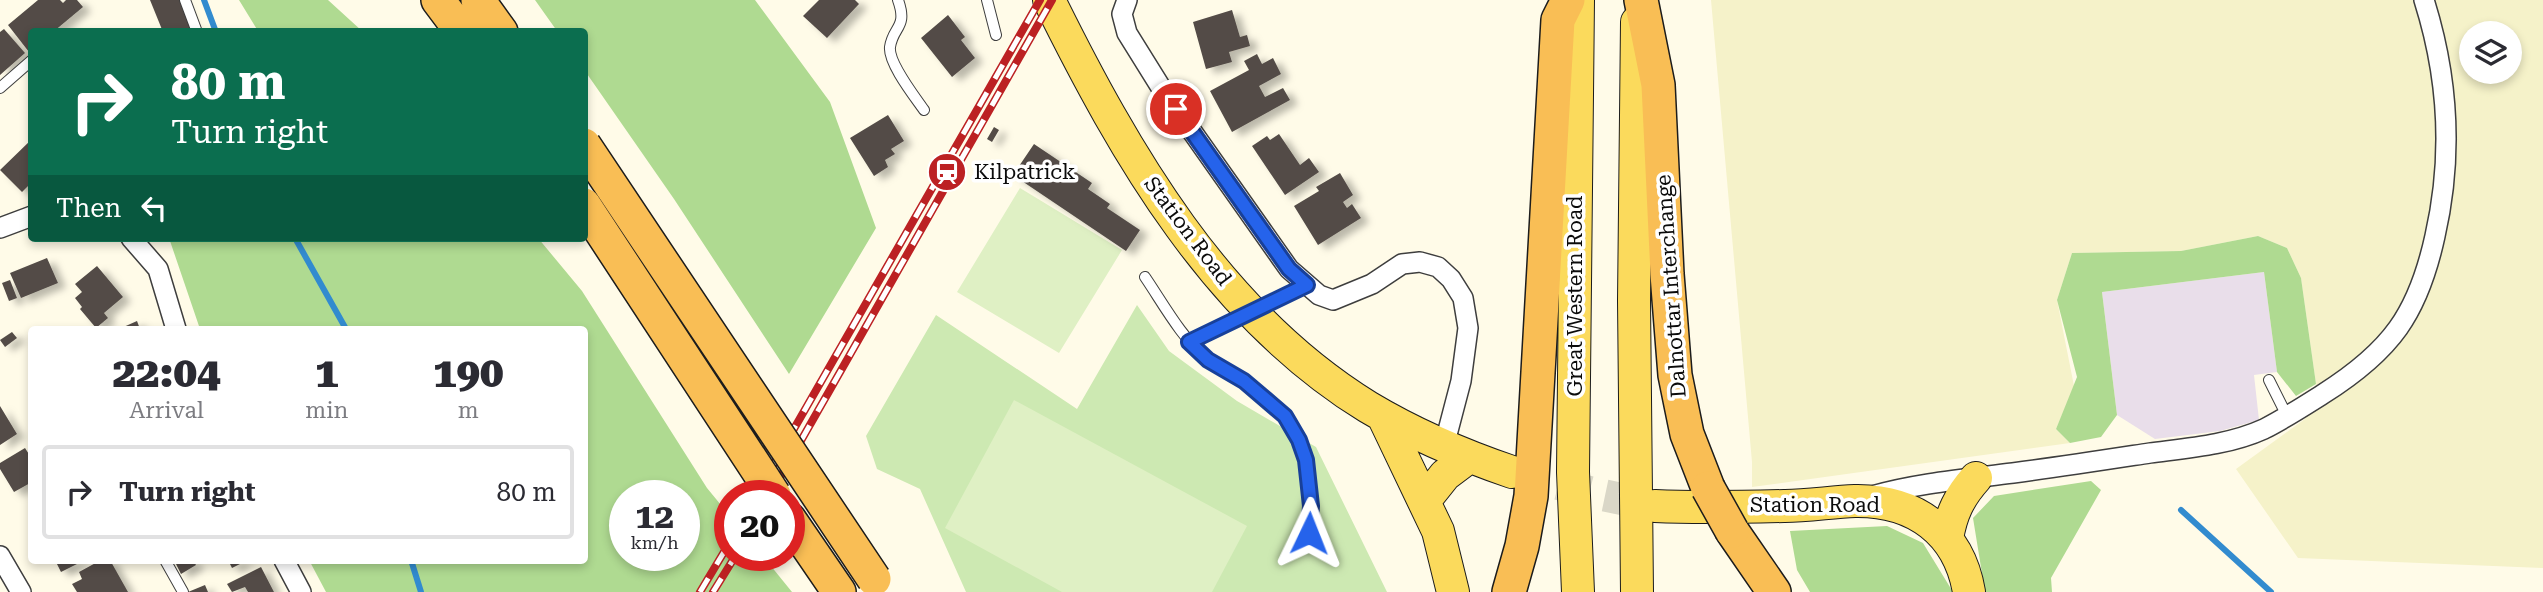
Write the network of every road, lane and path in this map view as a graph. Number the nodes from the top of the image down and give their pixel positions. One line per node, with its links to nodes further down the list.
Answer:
1 (185, 0): 12 (lane)
2 (438, 0): 13 (highway)
3 (478, 0): 14 (highway)
4 (898, 0): 18 (lane)
5 (987, 0): 15 (lane)
6 (1049, 0): 29 (main road, Station Road)
7 (1127, 0): 25 (street)
8 (1568, 0): 50 (highway)
9 (1578, 0): 51 (main road, Great Western Road)
10 (1639, 0): 52 (main road); 53 (highway, Dalnottar Interchange, bridge)
11 (2424, 0): 30 (street)
12 (196, 28)
13 (459, 28)
14 (498, 28)
15 (996, 35)
16 (28, 64): 17 (lane)
17 (0, 88)
18 (924, 110)
19 (588, 151): 44 (highway, bridge)
20 (588, 211): 34 (highway, bridge)
21 (28, 218): 22 (street)
22 (0, 229)
23 (135, 242): 26 (street)
24 (1145, 277): 27 (lane)
25 (1300, 290): 27 (lane, bridge); 31 (street)
26 (175, 326)
27 (1189, 342): 38 (lane)
28 (2269, 380): 30 (lane)
29 (1383, 416): 31 (main road, Station Road); 35 (main road, Station Road)
30 (2287, 416): 33 (street)
31 (1457, 452): 32 (main road, Station Road); 35 (main road)
32 (1512, 472)
33 (1976, 478): 36 (street); 39 (main road)
34 (764, 480)
35 (1425, 500): 49 (main road, Station Road)
36 (1854, 501): 37 (main road, Station Road); 39 (main road, Station Road)
37 (1655, 506)
38 (1309, 533)
39 (1947, 539): 54 (main road, Station Road)
40 (805, 543): 45 (highway)
41 (0, 556): 46 (street)
42 (167, 564): 47 (lane)
43 (286, 564): 48 (street)
44 (881, 588)
45 (836, 589)
46 (21, 592)
47 (183, 592)
48 (301, 592)
49 (1453, 592)
50 (1509, 592)
51 (1578, 592)
52 (1637, 592)
53 (1774, 592)
54 (1969, 592)

